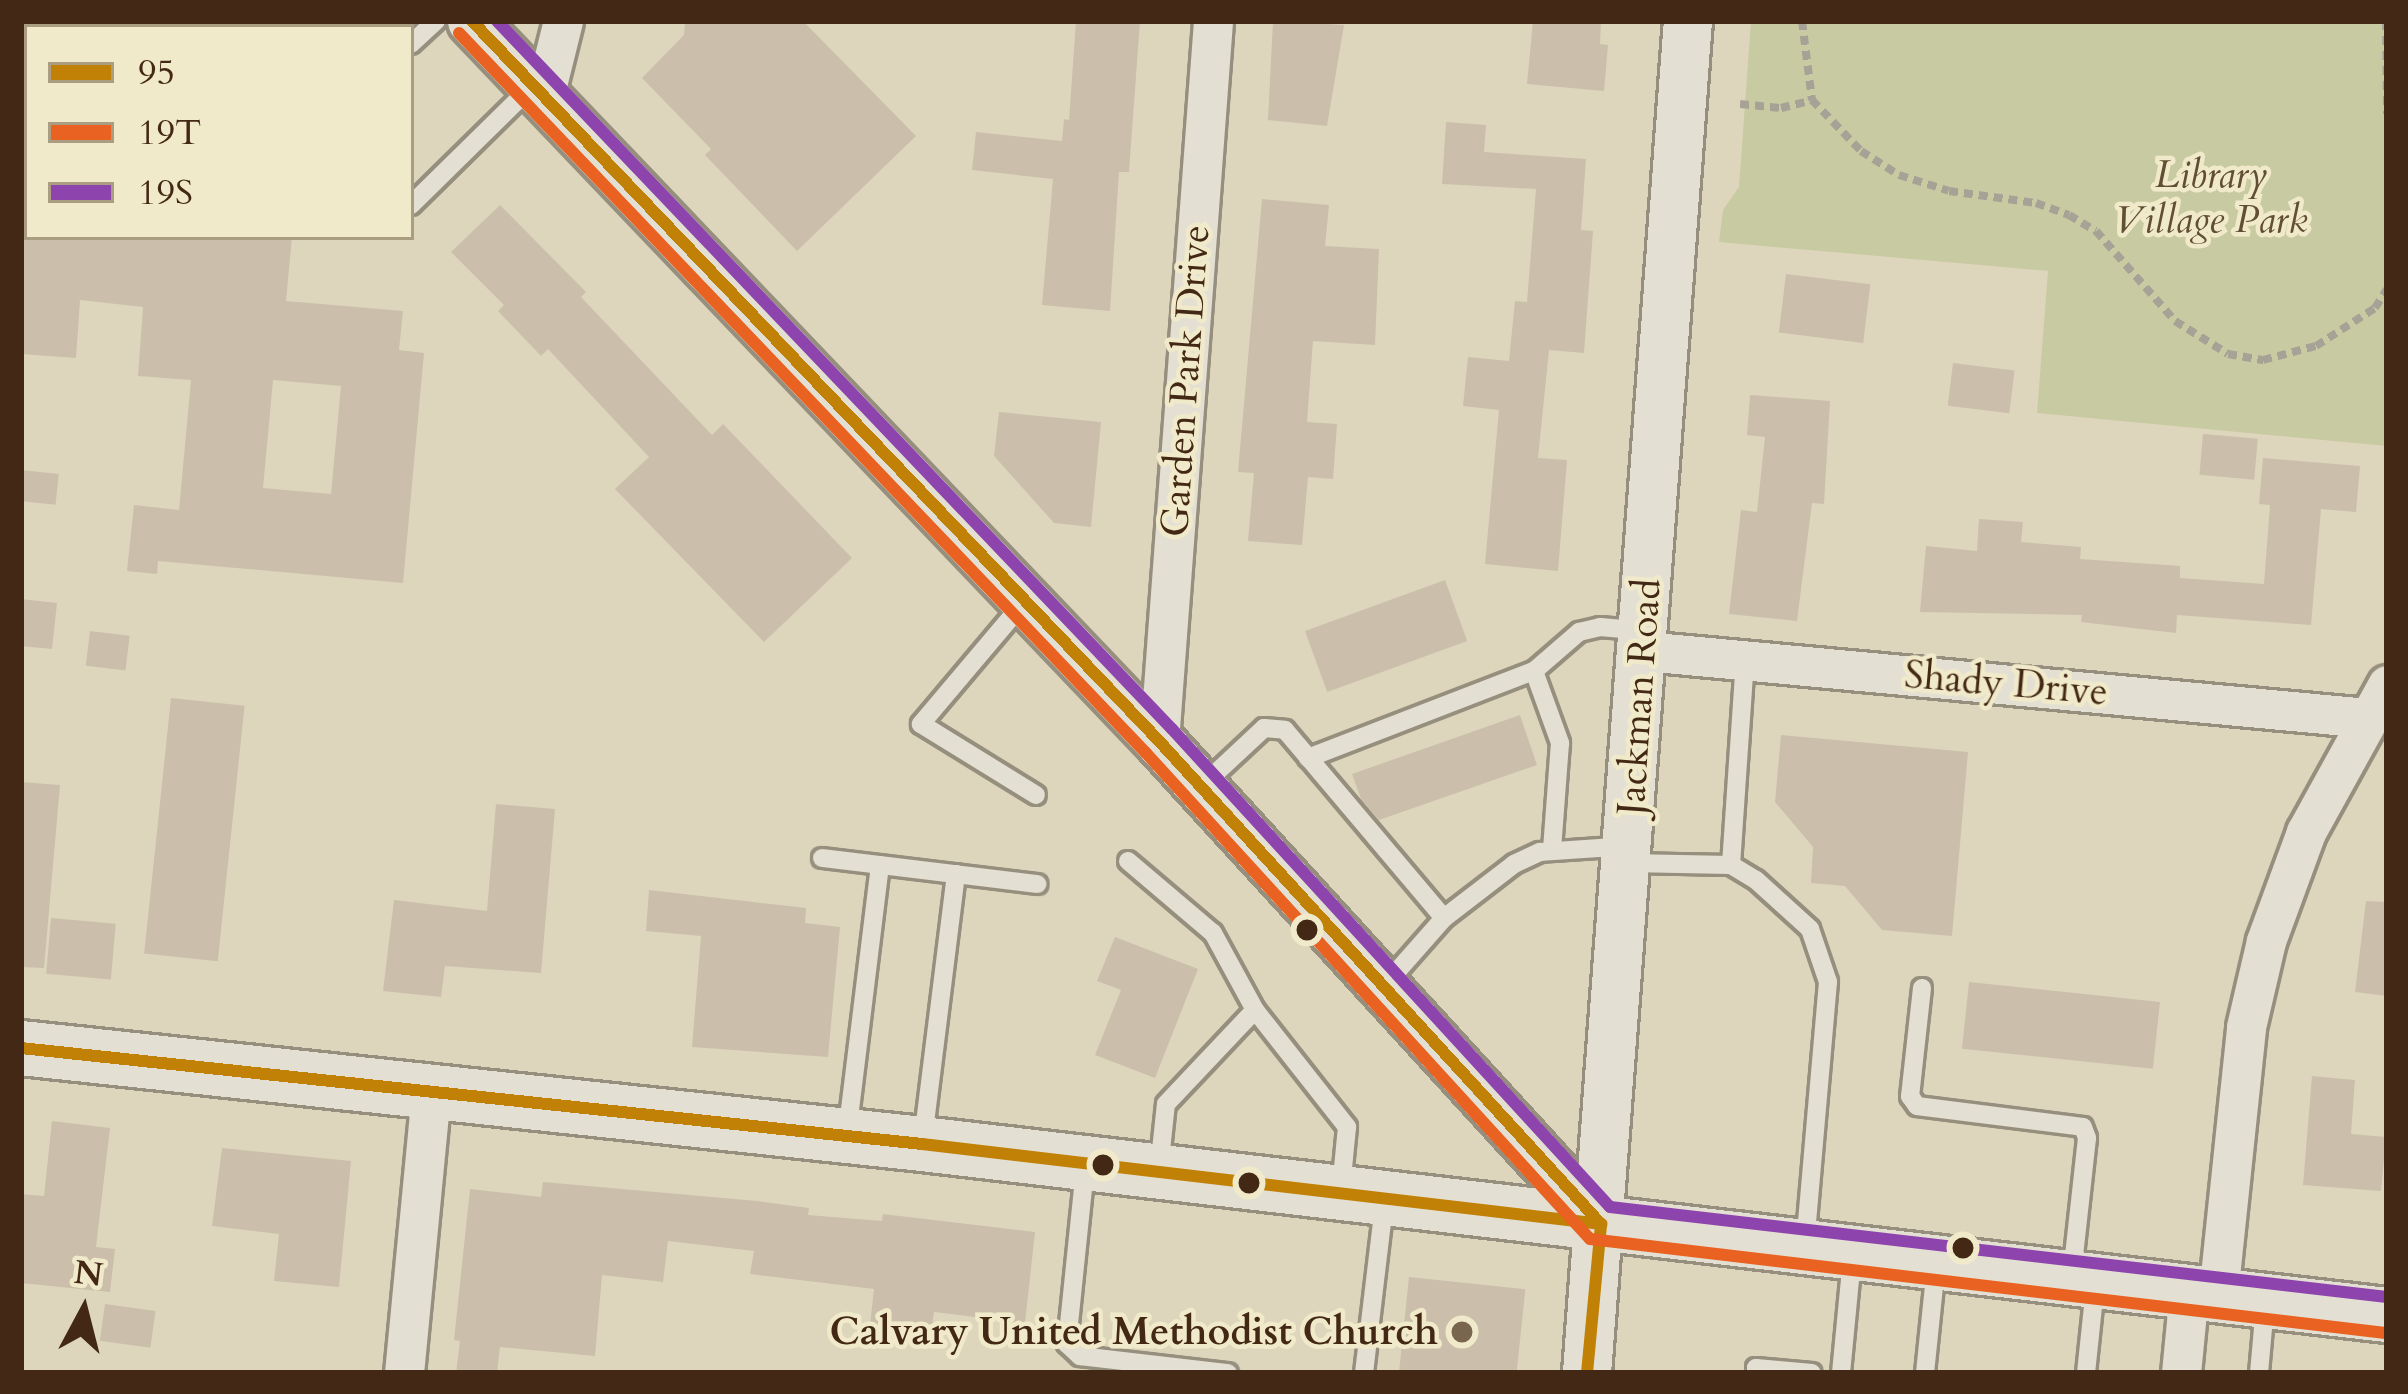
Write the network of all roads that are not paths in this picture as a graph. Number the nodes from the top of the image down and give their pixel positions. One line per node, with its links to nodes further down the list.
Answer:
1 (472, 21): 5 (street)
2 (563, 21): 5 (street)
3 (1213, 21): 12 (street, Garden Park Drive)
4 (1688, 21): 8 (street, Jackman Road)
5 (539, 91): 6 (lane); 7 (street)
6 (414, 202)
7 (1024, 601): 12 (street); 15 (lane)
8 (1644, 641): 9 (street, Shady Drive); 10 (lane); 17 (street, Jackman Road)
9 (1745, 660): 11 (street, Shady Drive); 21 (lane)
10 (1534, 670): 13 (lane); 16 (lane)
11 (2378, 701): 39 (street)
12 (1159, 741): 14 (street)
13 (1308, 758): 14 (lane); 24 (lane)
14 (1201, 787): 25 (street)
15 (1036, 795)
16 (1552, 849): 17 (lane); 24 (lane)
17 (1629, 854): 21 (lane); 35 (street, Jackman Road)
18 (822, 858): 20 (lane)
19 (1128, 861): 27 (lane)
20 (880, 865): 22 (lane); 30 (lane)
21 (1731, 865): 36 (lane)
22 (956, 874): 23 (lane); 31 (lane)
23 (1037, 884)
24 (1444, 918): 25 (lane)
25 (1384, 986): 35 (street)
26 (1922, 988): 38 (lane)
27 (1255, 1010): 33 (lane); 34 (lane)
28 (21, 1048): 29 (main road)
29 (431, 1094): 30 (main road); 41 (street)
30 (847, 1137): 31 (main road)
31 (922, 1144): 32 (main road)
32 (1085, 1167): 33 (main road); 42 (lane)
33 (1159, 1174): 34 (main road)
34 (1363, 1195): 35 (main road); 43 (lane)
35 (1601, 1224): 36 (main road); 44 (street, Jackman Road)
36 (1828, 1250): 37 (main road); 47 (lane)
37 (1936, 1263): 38 (main road); 48 (lane)
38 (2084, 1280): 39 (main road); 49 (lane)
39 (2224, 1296): 40 (main road); 50 (street); 51 (lane)
40 (2387, 1315)
41 (404, 1373)
42 (1228, 1373)
43 (1364, 1373)
44 (1587, 1373)
45 (1756, 1373): 46 (lane)
46 (1812, 1373)
47 (1841, 1373)
48 (1925, 1373)
49 (2086, 1373)
50 (2181, 1373)
51 (2258, 1373)

